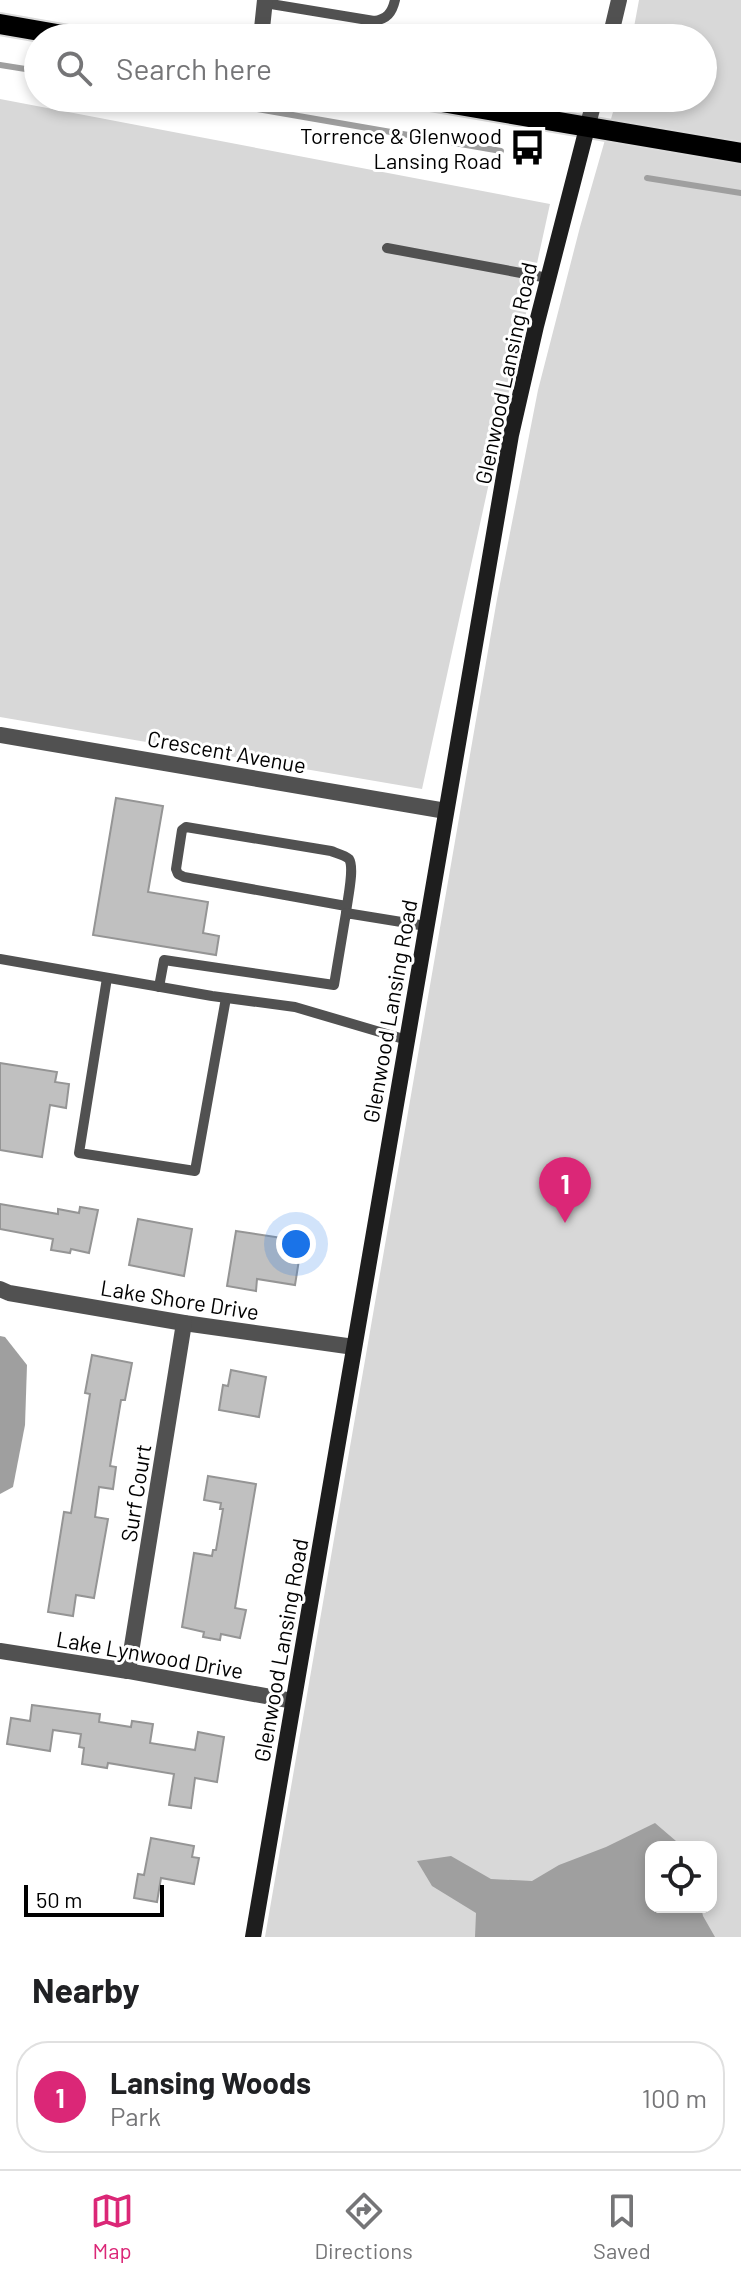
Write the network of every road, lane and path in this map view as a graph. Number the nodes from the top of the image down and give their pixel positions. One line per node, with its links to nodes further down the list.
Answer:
1 (395, 0): 3 (lane)
2 (619, 0): 6 (street)
3 (265, 1): 5 (street)
4 (0, 24): 7 (main road)
5 (263, 24)
6 (613, 24)
7 (24, 28)
8 (497, 112): 10 (main road)
9 (591, 112): 10 (street, Glenwood Lansing Road)
10 (587, 128): 11 (main road); 13 (main road, Glenwood Lansing Road)
11 (741, 153)
12 (387, 248): 13 (lane)
13 (548, 278): 15 (main road, Glenwood Lansing Road)
14 (0, 735): 15 (street, Crescent Avenue)
15 (446, 811): 17 (main road, Glenwood Lansing Road)
16 (346, 910): 16 (lane); 17 (lane); 20 (lane)
17 (426, 926): 22 (main road, Glenwood Lansing Road)
18 (0, 959): 19 (lane)
19 (107, 978): 20 (lane); 21 (lane)
20 (159, 987): 21 (lane)
21 (226, 998): 22 (lane)
22 (407, 1040): 25 (main road, Glenwood Lansing Road)
23 (0, 1289): 24 (street, Lake Shore Drive)
24 (184, 1323): 25 (street, Lake Shore Drive); 27 (street, Surf Court)
25 (354, 1347): 28 (main road, Glenwood Lansing Road)
26 (0, 1651): 27 (street, Lake Lynwood Drive)
27 (128, 1671): 28 (street, Lake Lynwood Drive)
28 (293, 1701): 29 (main road, Glenwood Lansing Road)
29 (253, 1937)

